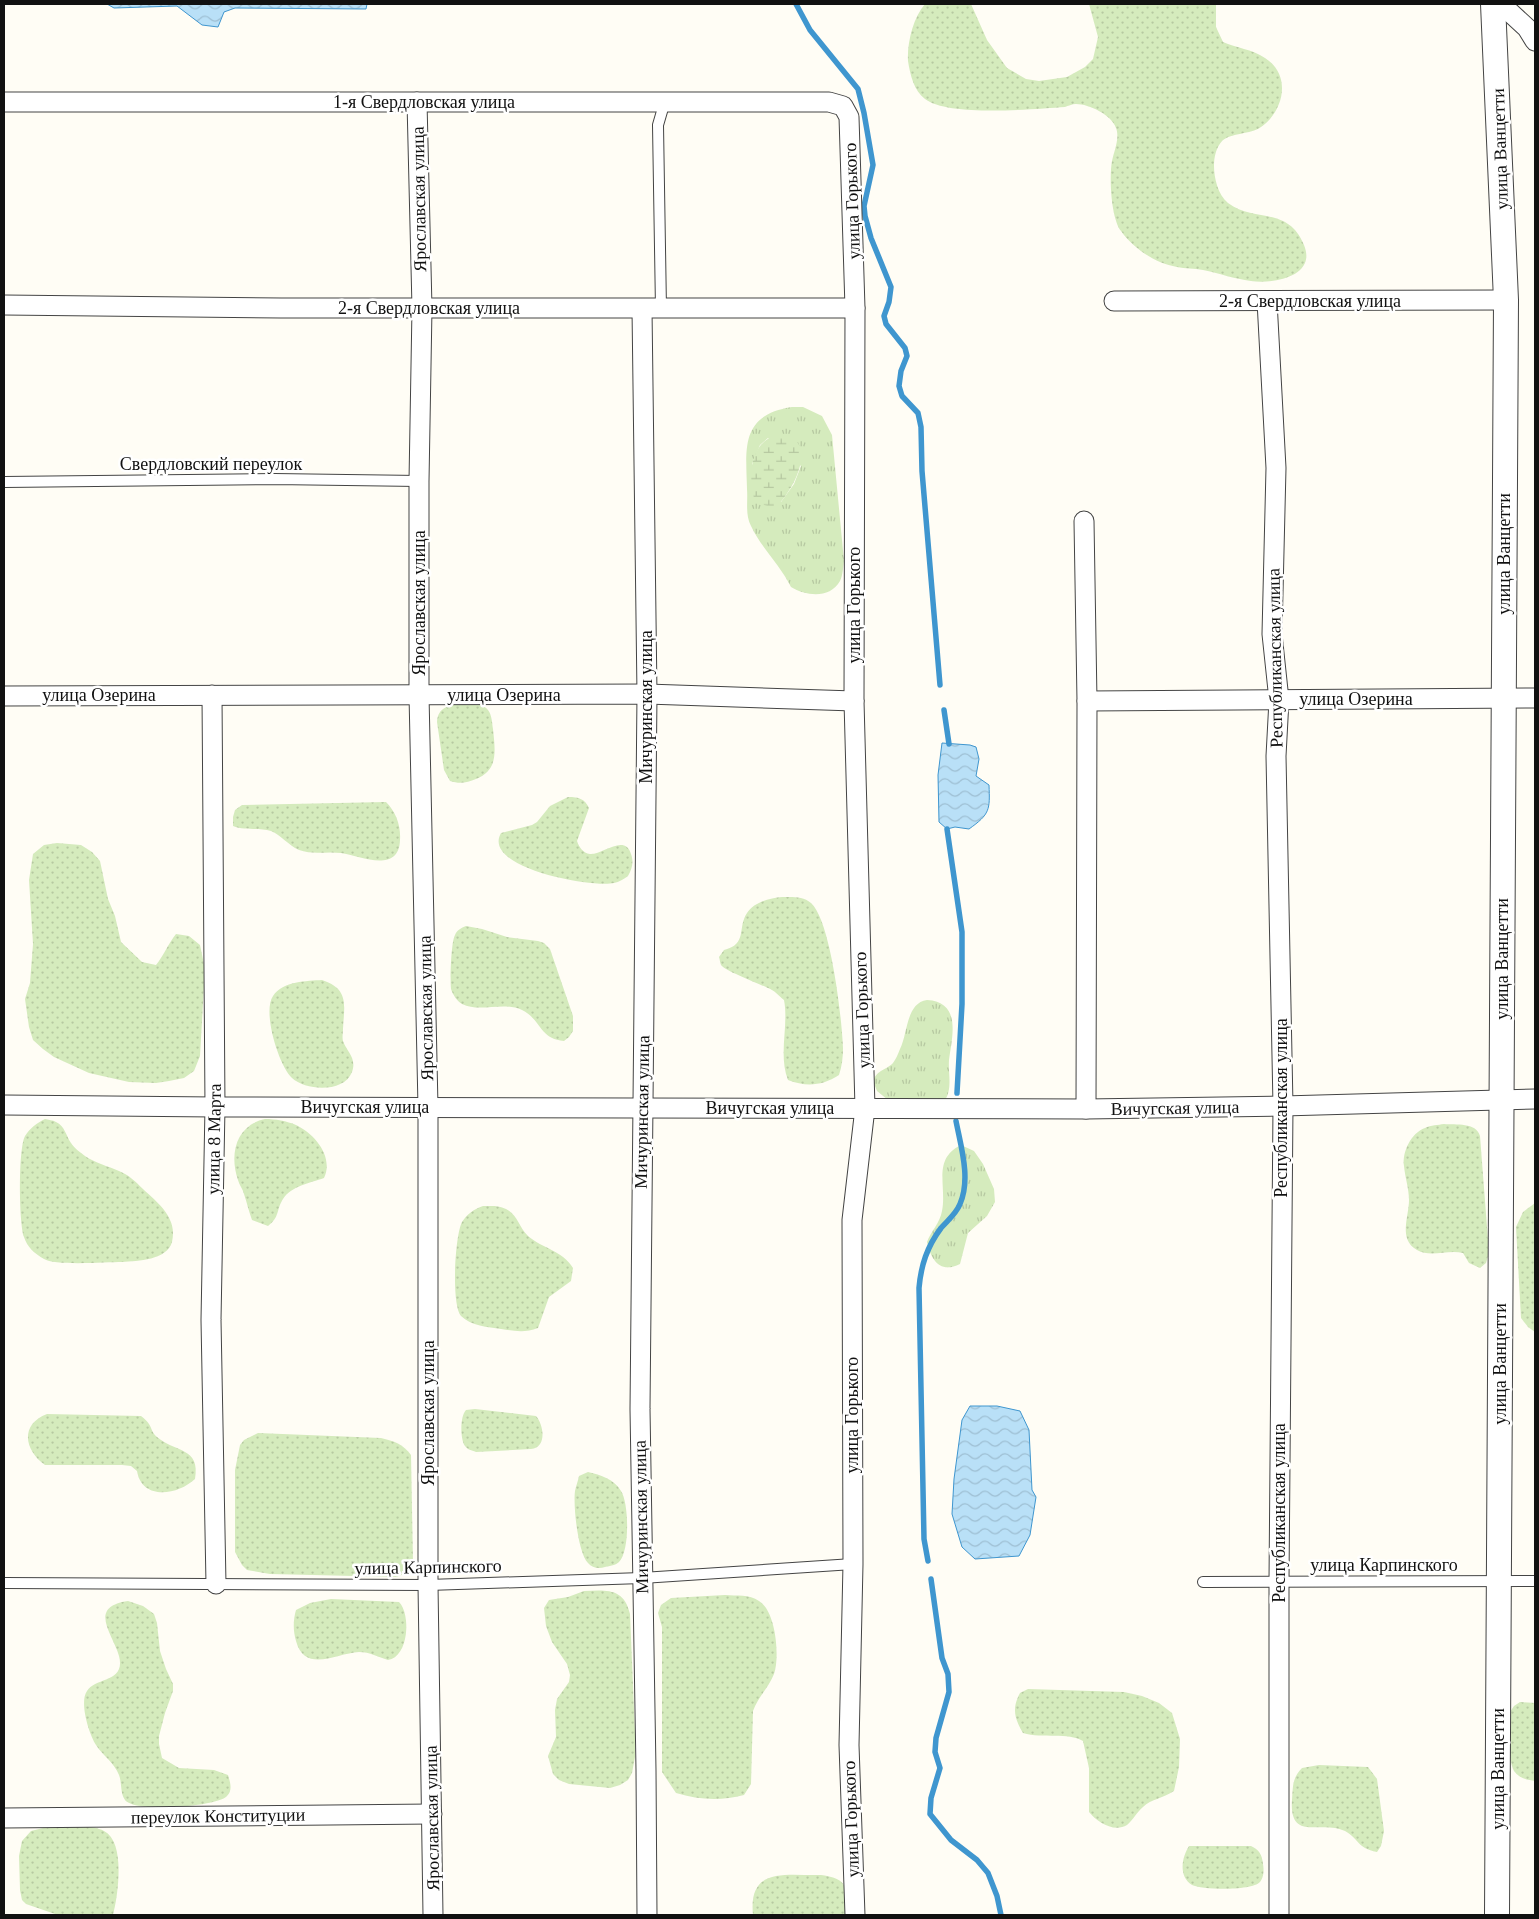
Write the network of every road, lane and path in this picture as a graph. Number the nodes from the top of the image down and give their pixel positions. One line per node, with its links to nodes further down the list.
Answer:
1 (1493, 4): 8 (street, улица Ванцетти)
2 (1501, 4): 3 (street)
3 (1535, 41)
4 (665, 101): 6 (street, 1-я Свердловская улица); 7 (street, 1-я Свердловская улица); 15 (lane)
5 (4, 102): 6 (street, 1-я Свердловская улица)
6 (417, 102): 12 (street, Ярославская улица)
7 (843, 106): 13 (street, улица Горького)
8 (1506, 300): 10 (street, 2-я Свердловская улица); 23 (street, улица Ванцетти)
9 (1114, 301): 10 (street, 2-я Свердловская улица)
10 (1267, 301): 25 (street, Республиканская улица)
11 (4, 305): 12 (street, 2-я Свердловская улица)
12 (422, 308): 14 (street, 2-я Свердловская улица); 16 (street, Ярославская улица)
13 (855, 308): 15 (street, 2-я Свердловская улица); 26 (street, улица Горького)
14 (642, 309): 15 (street, 2-я Свердловская улица); 19 (street, Мичуринская улица)
15 (661, 309)
16 (419, 481): 17 (lane, Свердловский переулок); 21 (street, Ярославская улица)
17 (4, 482)
18 (1084, 521): 27 (street)
19 (646, 694): 21 (street, улица Озерина); 26 (street, улица Озерина); 34 (street, Мичуринская улица)
20 (212, 695): 21 (street, улица Озерина); 22 (street, улица Озерина); 32 (street, улица 8 Марта)
21 (419, 695): 33 (street, Ярославская улица)
22 (4, 696)
23 (1504, 698): 24 (street, улица Озерина); 25 (street, улица Озерина); 29 (street, улица Ванцетти)
24 (1535, 698)
25 (1279, 700): 27 (street, улица Озерина); 31 (street, Республиканская улица)
26 (854, 701): 35 (street, улица Горького)
27 (1087, 701): 36 (street)
28 (1535, 1099): 29 (street, Вичугская улица)
29 (1501, 1100): 31 (street, Вичугская улица); 42 (street, улица Ванцетти)
30 (4, 1105): 32 (street, Вичугская улица)
31 (1283, 1106): 36 (street, Вичугская улица); 39 (street, Республиканская улица)
32 (215, 1107): 33 (street, Вичугская улица); 44 (street, улица 8 Марта)
33 (428, 1107): 34 (street, Вичугская улица); 45 (street, Ярославская улица)
34 (642, 1107): 35 (street, Вичугская улица); 38 (street, Мичуринская улица)
35 (865, 1108): 36 (street, Вичугская улица); 37 (street, улица Горького)
36 (1086, 1109)
37 (853, 1564): 38 (lane, улица Карпинского); 50 (street, улица Горького)
38 (642, 1578): 45 (lane, улица Карпинского); 49 (street, Мичуринская улица)
39 (1279, 1581): 41 (lane, улица Карпинского); 42 (lane, улица Карпинского); 51 (street, Республиканская улица)
40 (1535, 1581): 42 (lane, улица Карпинского)
41 (1204, 1582)
42 (1499, 1582): 52 (street, улица Ванцетти)
43 (4, 1583): 44 (lane, улица Карпинского)
44 (216, 1584): 45 (lane, улица Карпинского)
45 (428, 1585): 46 (street, Ярославская улица)
46 (432, 1814): 47 (street, переулок Конституции); 48 (street, Ярославская улица)
47 (4, 1818)
48 (433, 1915)
49 (647, 1915)
50 (855, 1915)
51 (1279, 1915)
52 (1497, 1915)

